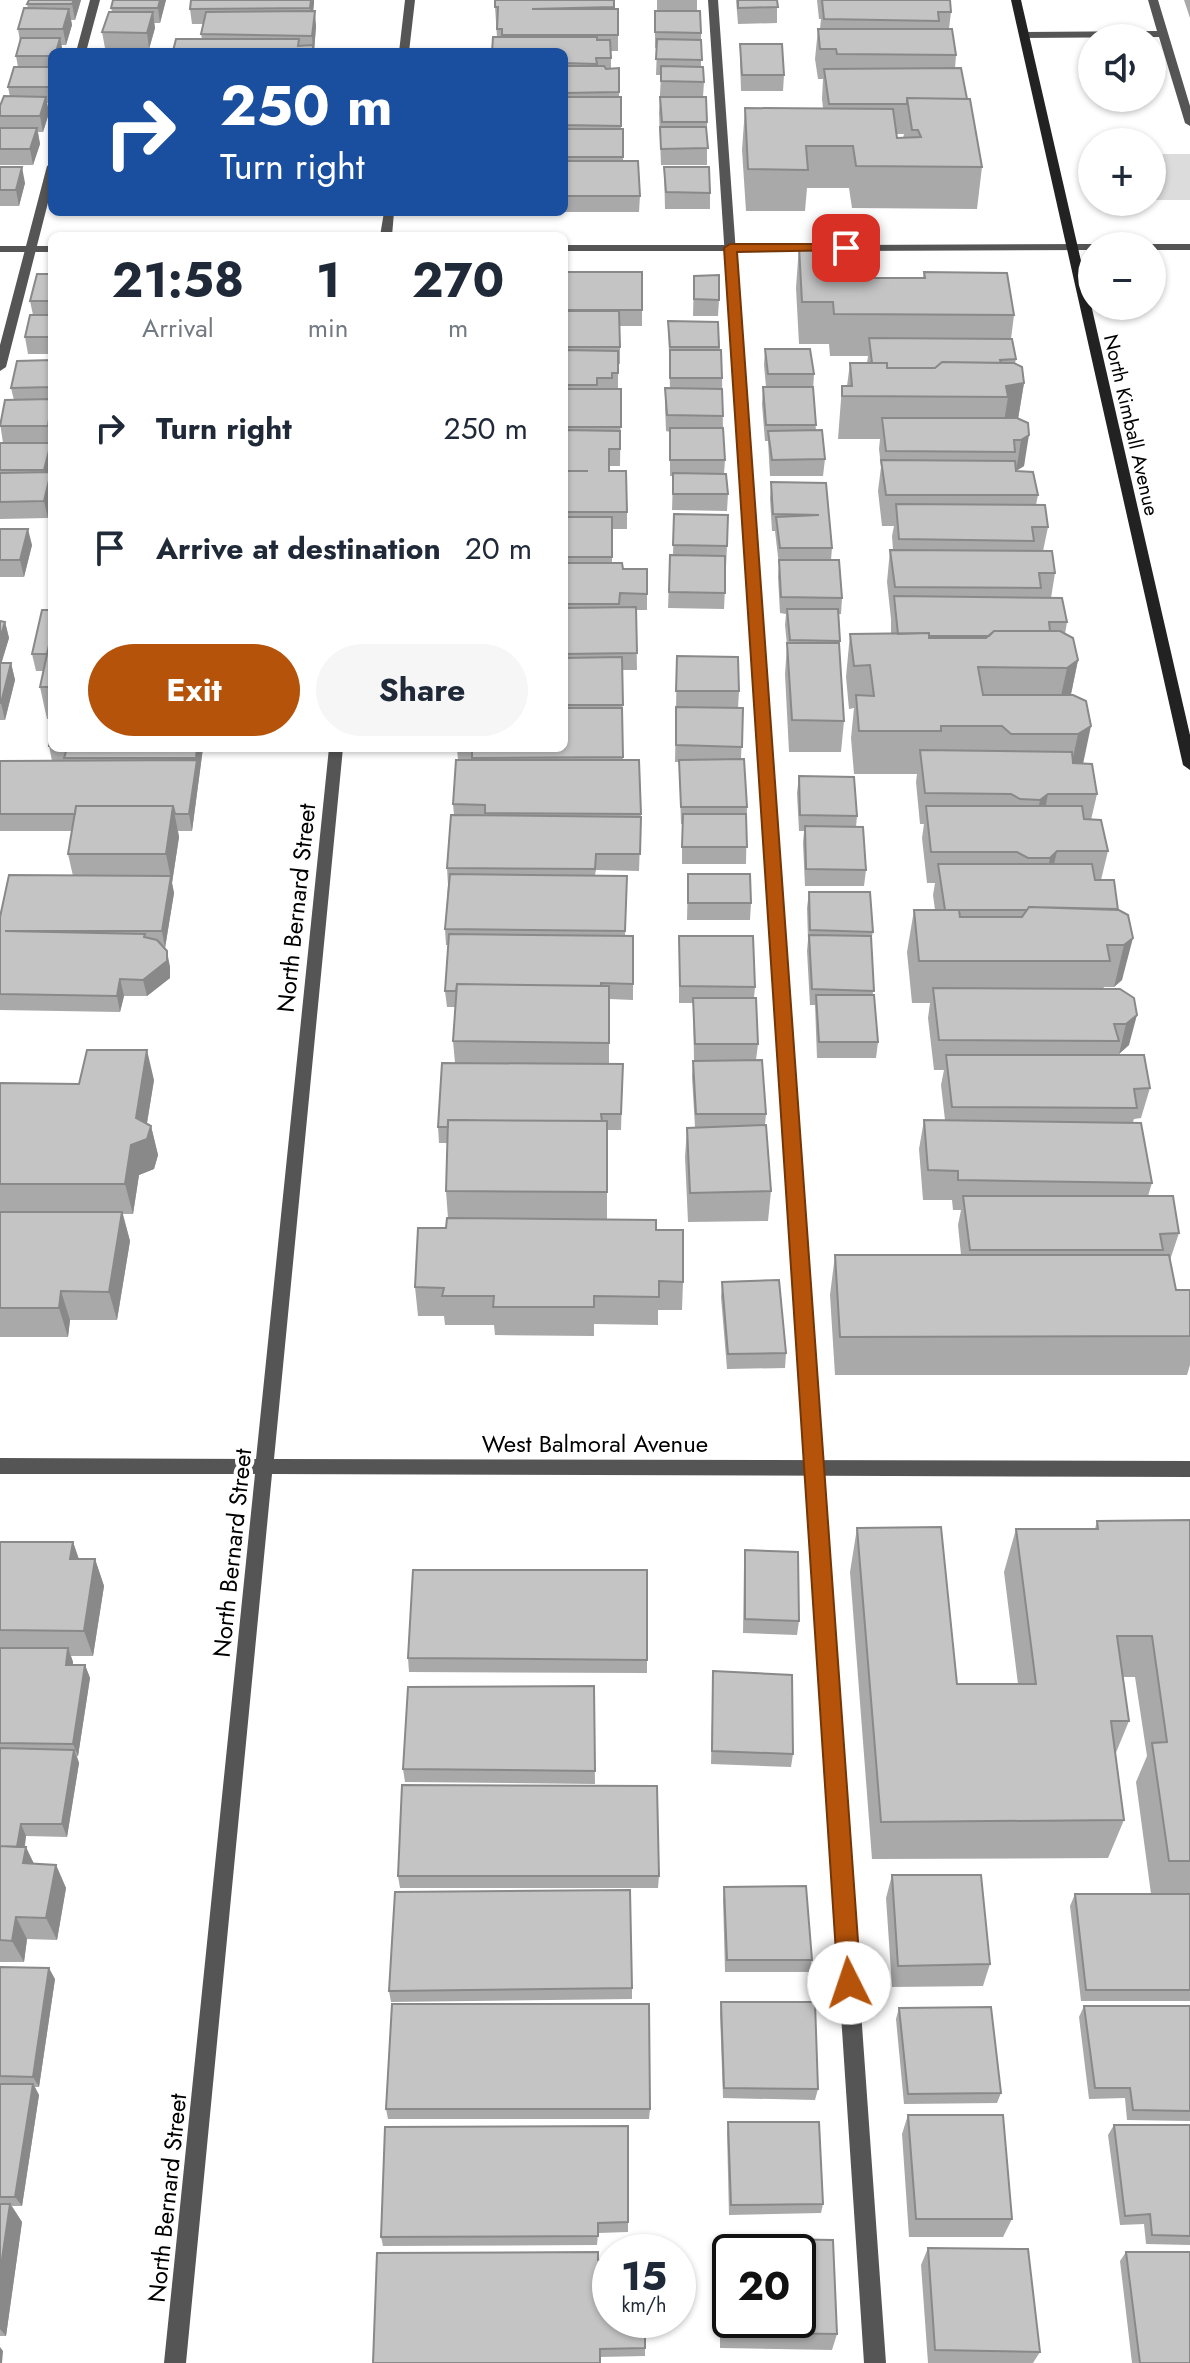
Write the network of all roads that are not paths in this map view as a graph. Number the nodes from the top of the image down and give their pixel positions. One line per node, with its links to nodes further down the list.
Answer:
1 (95, 0): 9 (street)
2 (410, 0): 10 (street)
3 (713, 0): 19 (street)
4 (1016, 0): 7 (street, North Kimball Avenue)
5 (1153, 0): 6 (street)
6 (1159, 24)
7 (1024, 35): 8 (street); 14 (street, North Kimball Avenue)
8 (1078, 35)
9 (82, 48)
10 (404, 48)
11 (1166, 49): 12 (street)
12 (1190, 123)
13 (48, 181): 21 (street)
14 (1072, 247): 15 (street); 19 (street); 25 (street, North Kimball Avenue)
15 (1078, 247)
16 (1166, 247): 17 (street)
17 (1190, 247)
18 (568, 248): 19 (street)
19 (730, 248): 28 (street)
20 (0, 249): 21 (street)
21 (30, 249): 22 (street); 23 (street)
22 (48, 249)
23 (0, 367)
24 (336, 752): 27 (street, North Bernard Street)
25 (1190, 765)
26 (0, 1466): 27 (street, West Balmoral Avenue)
27 (264, 1467): 28 (street, West Balmoral Avenue); 30 (street, North Bernard Street)
28 (815, 1468): 29 (street, West Balmoral Avenue); 31 (street)
29 (1190, 1469)
30 (175, 2363)
31 (875, 2363)

